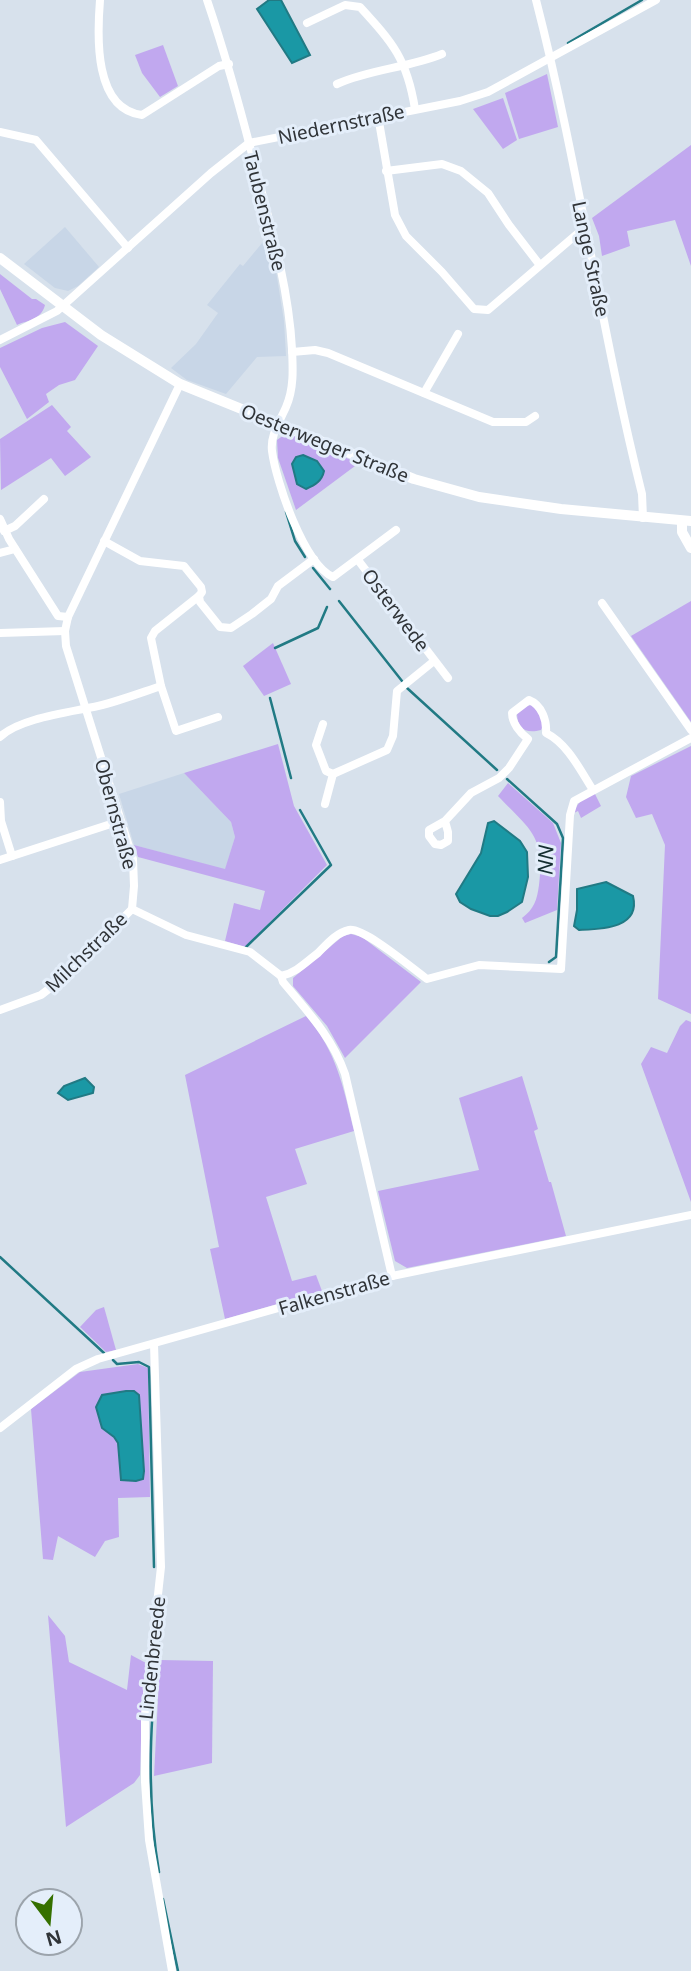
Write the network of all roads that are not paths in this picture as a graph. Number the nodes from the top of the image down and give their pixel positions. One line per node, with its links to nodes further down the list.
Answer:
1 (100, 0): 9 (street)
2 (207, 0): 9 (street, Taubenstraße)
3 (536, 0): 8 (street, Lange Straße)
4 (656, 0): 8 (street, Niedernstraße)
5 (363, 3): 6 (street); 10 (street)
6 (307, 23)
7 (442, 54): 10 (street)
8 (551, 59): 12 (street, Niedernstraße); 17 (street, Lange Straße)
9 (229, 64): 15 (street, Taubenstraße)
10 (405, 66): 11 (street); 12 (street)
11 (337, 84)
12 (415, 109): 13 (street, Niedernstraße)
13 (378, 116): 15 (street, Niedernstraße); 16 (street)
14 (0, 132): 18 (street)
15 (249, 142): 18 (street, Niedernstraße); 24 (street, Taubenstraße)
16 (386, 171): 20 (street); 20 (street)
17 (585, 233): 20 (street); 30 (street, Lange Straße)
18 (128, 248): 21 (street, Niedernstraße)
19 (0, 258): 21 (main road, Oesterweger Straße)
20 (539, 264)
21 (62, 307): 23 (street, Niedernstraße); 25 (main road, Oesterweger Straße)
22 (458, 334): 26 (street)
23 (0, 340)
24 (292, 352): 26 (street); 28 (street, Taubenstraße)
25 (180, 384): 28 (main road, Oesterweger Straße); 35 (street, Obernstraße)
26 (424, 393): 27 (street)
27 (535, 416)
28 (277, 424): 30 (main road, Oesterweger Straße); 39 (street)
29 (44, 499): 34 (street)
30 (643, 518): 32 (main road, Oesterweger Straße)
31 (0, 519): 34 (street)
32 (687, 521): 36 (main road)
33 (396, 530): 40 (street, Osterwede)
34 (4, 531): 37 (street)
35 (104, 541): 41 (street); 43 (street, Obernstraße)
36 (691, 548)
37 (15, 549): 38 (street); 43 (street)
38 (0, 553)
39 (314, 559): 40 (street, Osterwede); 41 (street)
40 (358, 559): 46 (street, Osterwede)
41 (198, 596): 48 (street)
42 (603, 603): 52 (street)
43 (68, 617): 44 (street, Obernstraße)
44 (65, 631): 45 (street); 49 (street, Obernstraße)
45 (0, 633)
46 (435, 661): 47 (street, Osterwede); 57 (street, Osterwede)
47 (447, 678)
48 (161, 686): 49 (street); 50 (street)
49 (86, 708): 54 (street); 61 (street, Obernstraße)
50 (218, 717)
51 (323, 724): 57 (street)
52 (691, 730)
53 (546, 733): 55 (street); 55 (street); 58 (street)
54 (0, 737)
55 (528, 738): 62 (street)
56 (691, 738): 58 (street)
57 (333, 774): 60 (street)
58 (593, 790): 66 (street)
59 (0, 802): 63 (street)
60 (325, 804)
61 (120, 821): 63 (street); 65 (street, Obernstraße)
62 (445, 821)
63 (12, 856): 64 (street)
64 (0, 860)
65 (132, 909): 66 (street); 67 (street, Milchstraße)
66 (281, 976): 69 (street)
67 (0, 1010)
68 (691, 1215): 69 (street, Falkenstraße)
69 (392, 1276): 70 (street, Falkenstraße)
70 (155, 1344): 71 (street, Falkenstraße); 72 (street, Lindenbreede)
71 (0, 1429)
72 (172, 1971)

